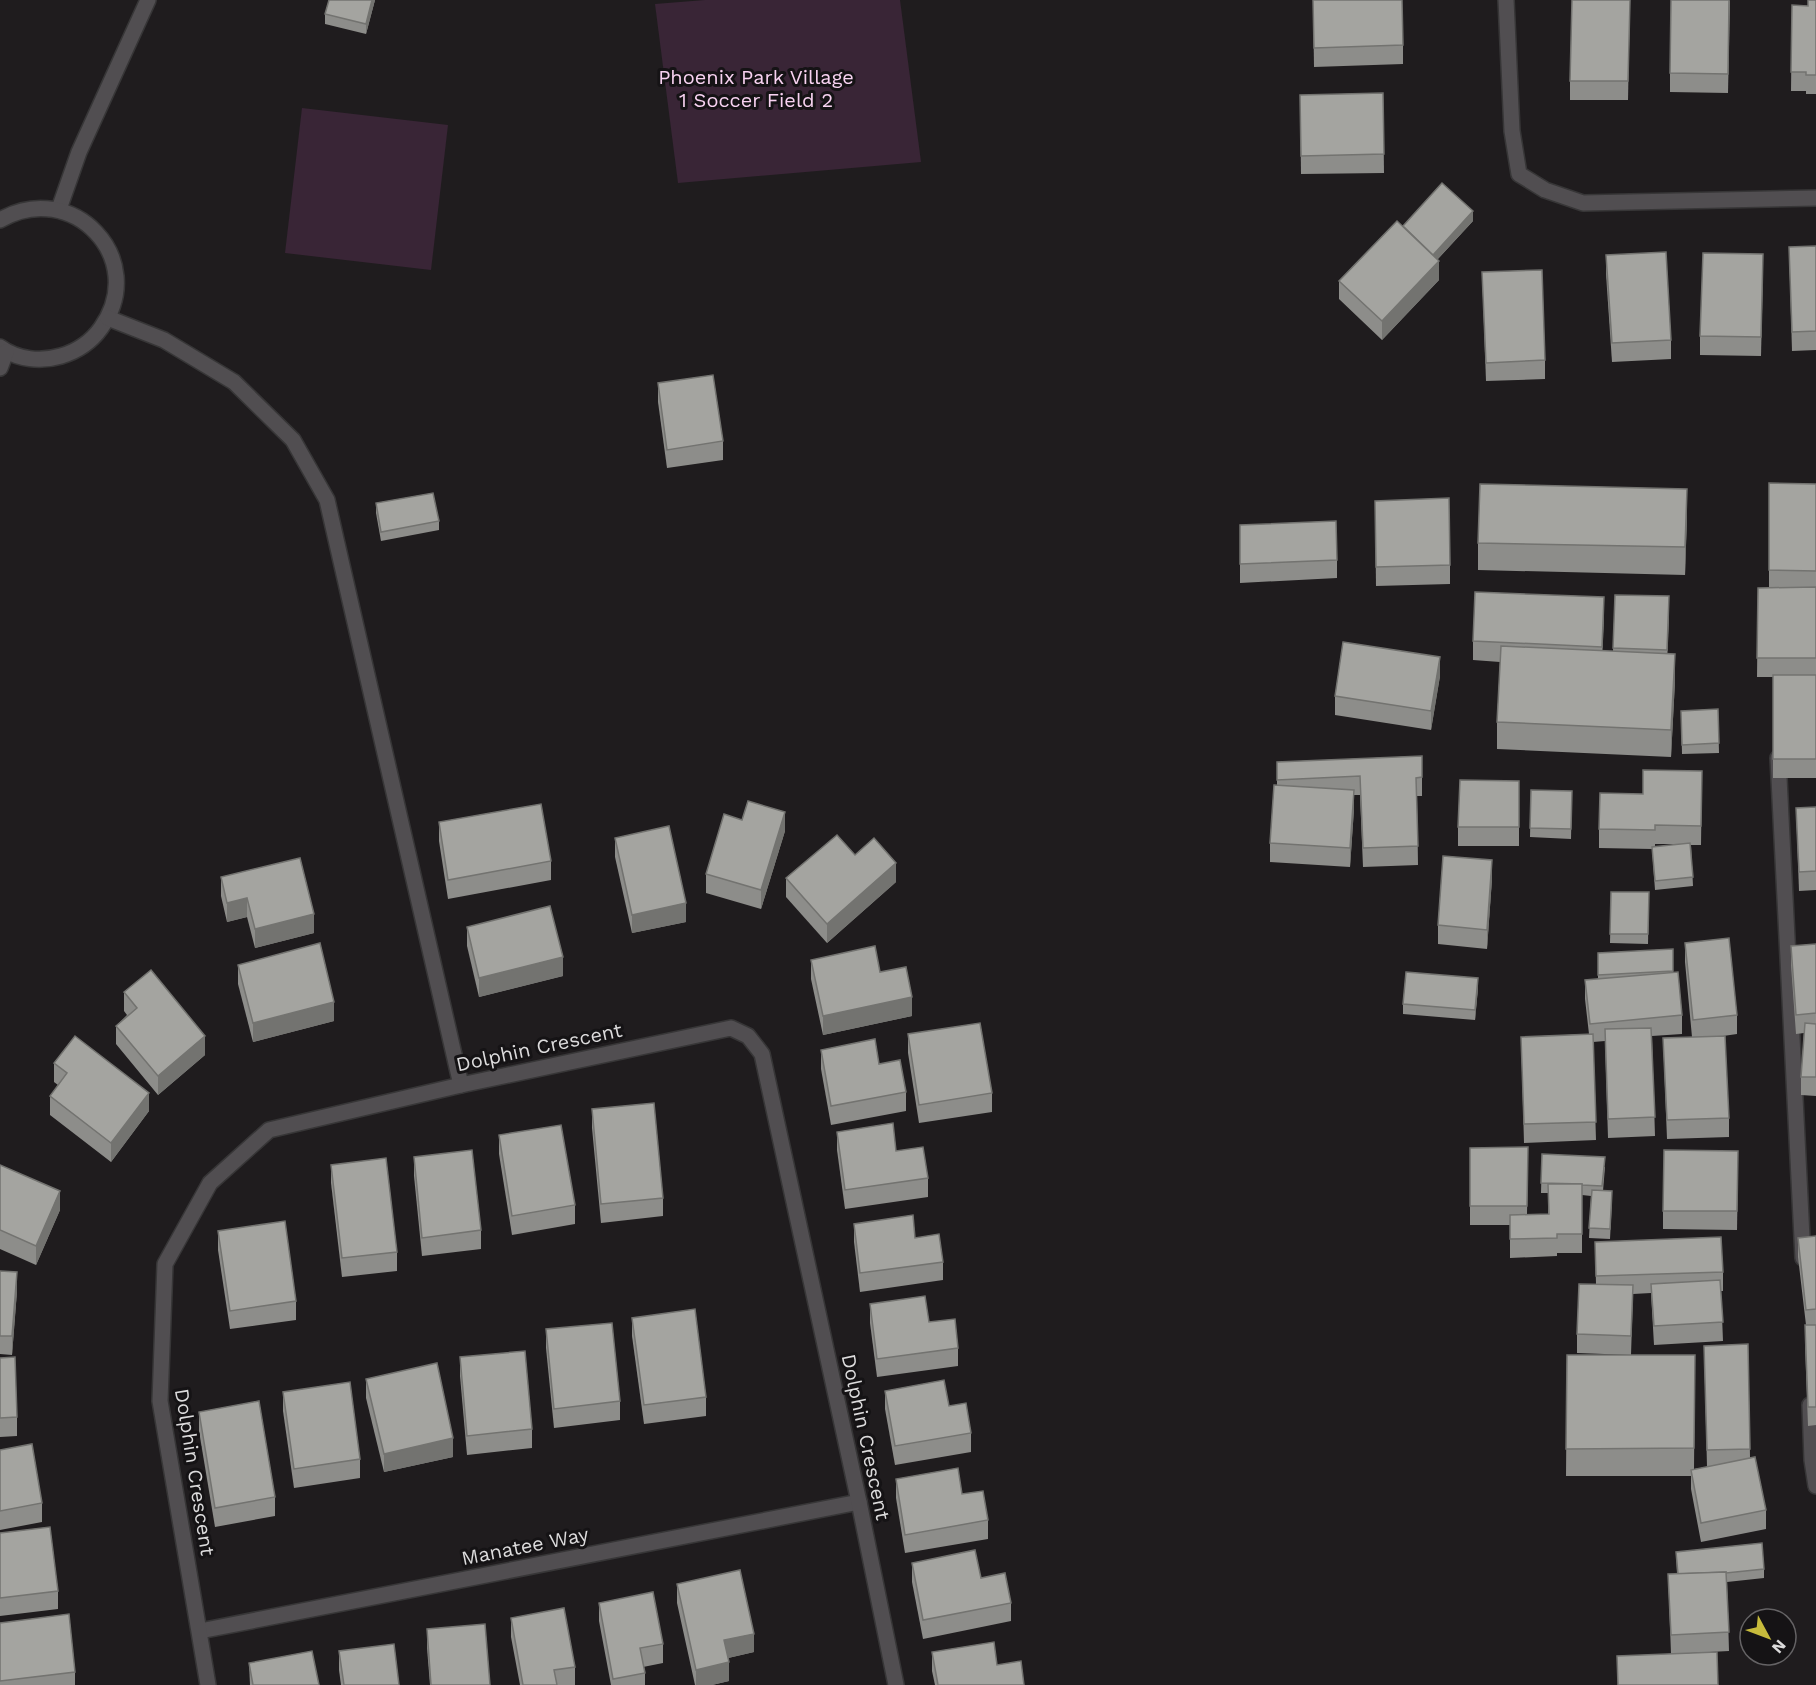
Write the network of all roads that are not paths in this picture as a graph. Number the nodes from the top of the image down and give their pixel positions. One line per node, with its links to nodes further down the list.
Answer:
1 (148, 0): 4 (street)
2 (1506, 0): 3 (street)
3 (1816, 198)
4 (59, 209): 5 (street); 6 (street)
5 (0, 220)
6 (108, 318): 7 (street); 10 (street)
7 (3, 350): 8 (street)
8 (0, 368)
9 (1778, 748): 11 (street)
10 (461, 1085): 15 (street, Dolphin Crescent); 16 (street, Dolphin Crescent)
11 (1803, 1270)
12 (1809, 1389): 13 (street)
13 (1814, 1460): 14 (street)
14 (1816, 1486)
15 (859, 1502): 16 (street, Manatee Way); 18 (street, Dolphin Crescent)
16 (200, 1631): 17 (street, Dolphin Crescent)
17 (208, 1685)
18 (896, 1685)

